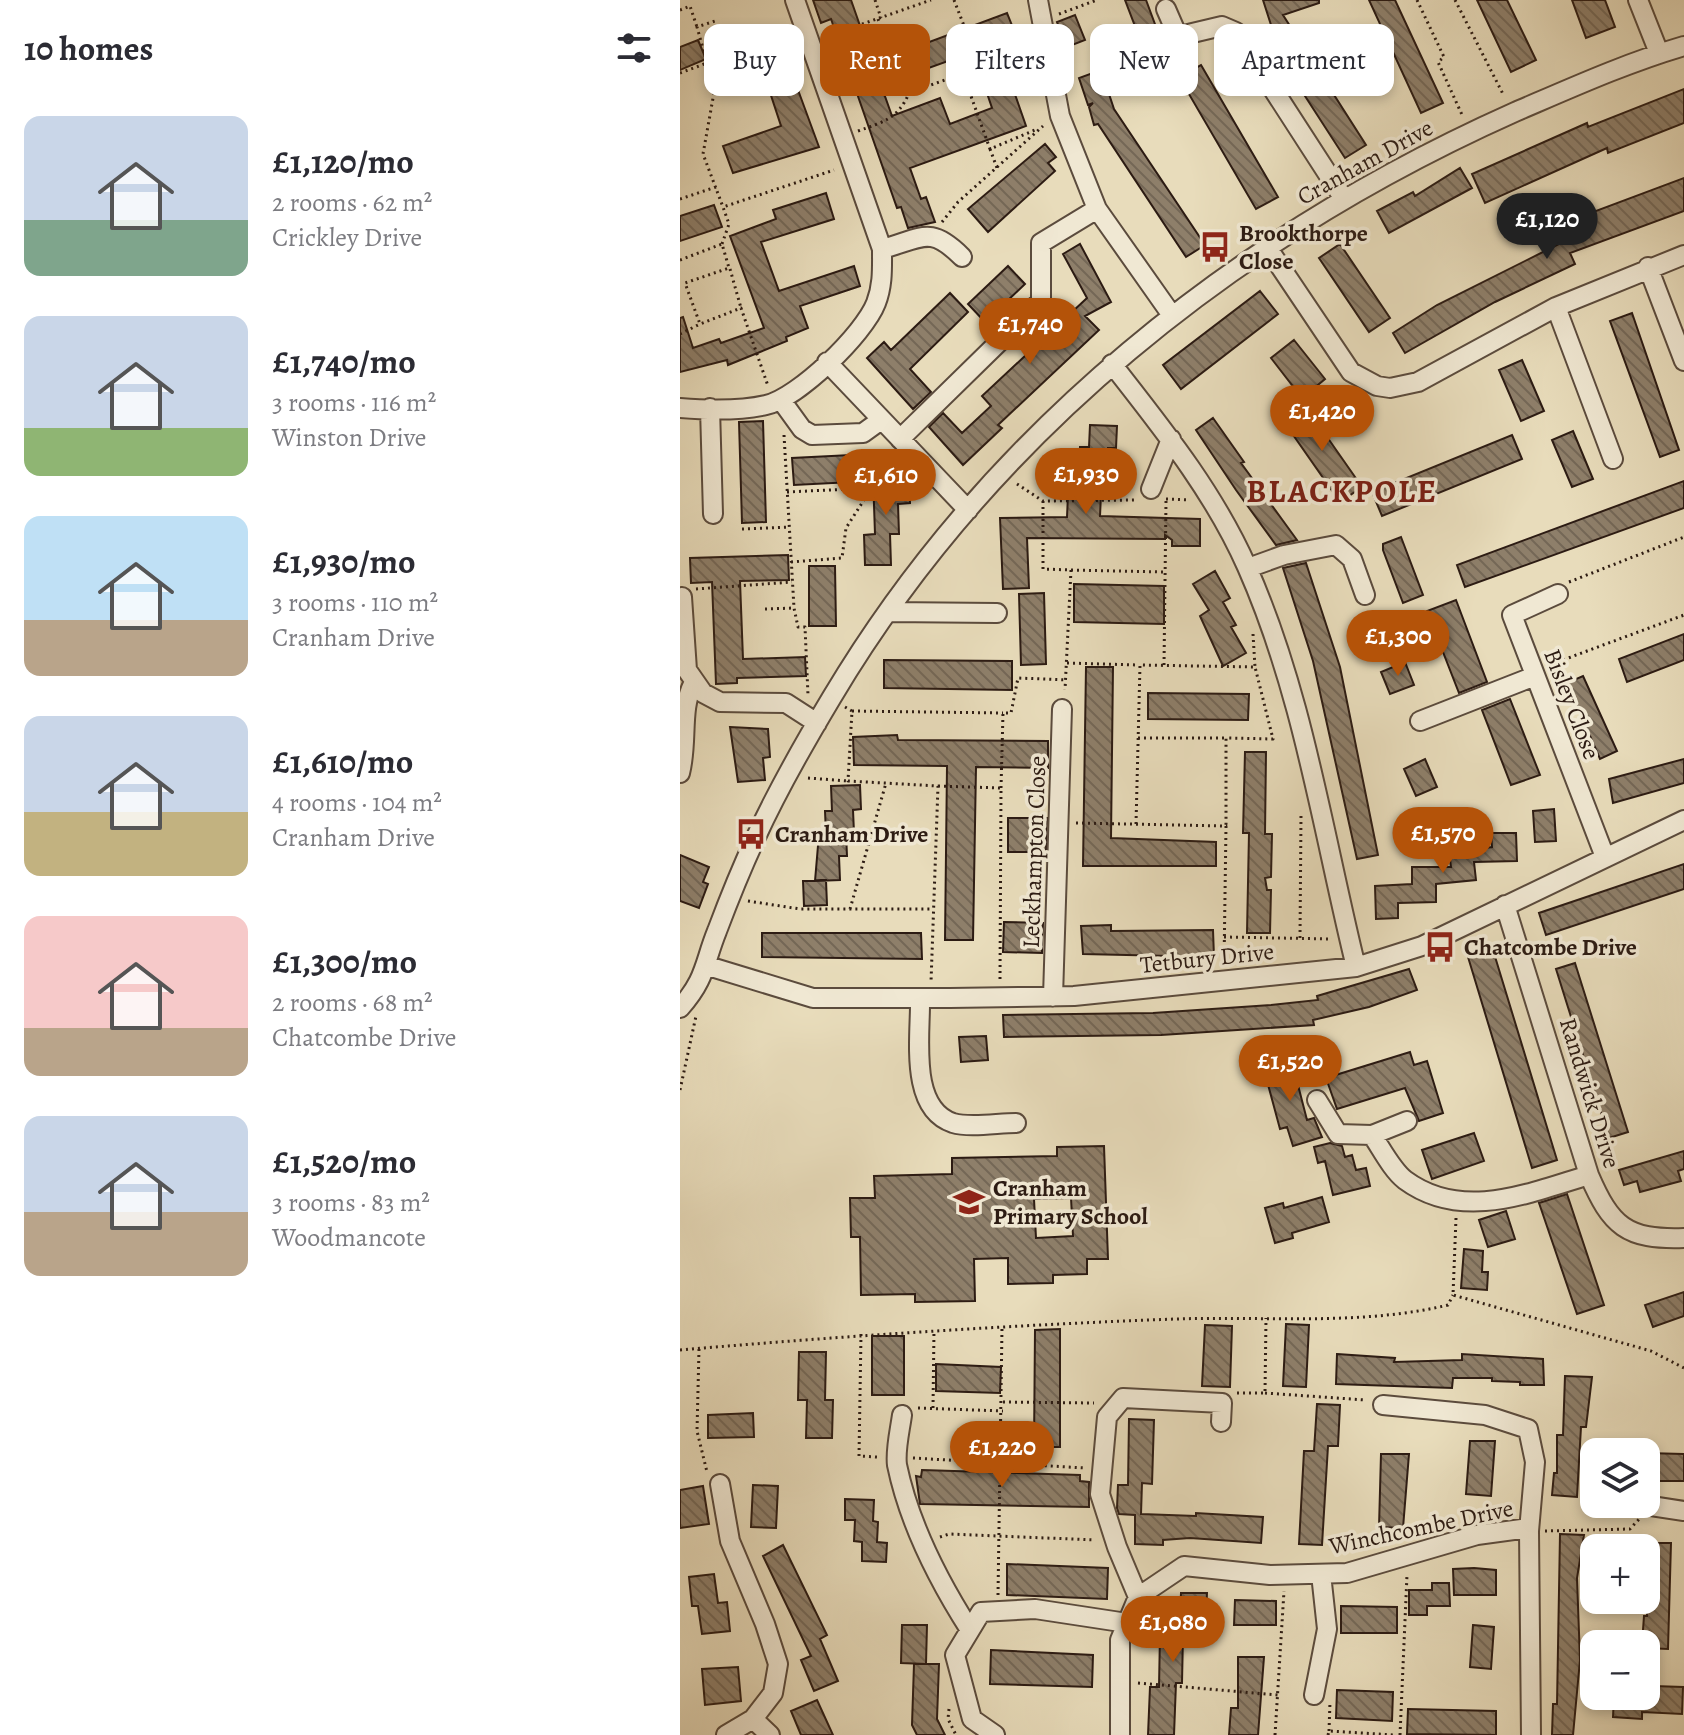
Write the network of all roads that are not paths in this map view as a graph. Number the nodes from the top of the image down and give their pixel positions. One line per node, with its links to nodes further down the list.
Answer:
1 (795, 0): 10 (street)
2 (1038, 0): 8 (street)
3 (1638, 0): 6 (street)
4 (1166, 9): 7 (street)
5 (1684, 46): 6 (street, Cranham Drive)
6 (1659, 53): 7 (street, Cranham Drive)
7 (1344, 199): 9 (street, Cranham Drive)
8 (1097, 209): 15 (street); 23 (street)
9 (1267, 247): 14 (street); 15 (street, Cranham Drive)
10 (882, 249): 12 (street); 17 (street)
11 (1684, 255): 13 (street)
12 (962, 257)
13 (1648, 267): 14 (street); 16 (street)
14 (1556, 307): 25 (street)
15 (1171, 314): 18 (street, Cranham Drive)
16 (1684, 361)
17 (827, 362): 19 (street); 22 (street)
18 (1112, 364): 24 (street); 27 (street, Cranham Drive)
19 (778, 401): 21 (street); 22 (street)
20 (680, 408): 21 (street)
21 (710, 408): 28 (street)
22 (881, 420): 23 (street)
23 (898, 437): 27 (street)
24 (1171, 439): 26 (street); 29 (street)
25 (1613, 459)
26 (1156, 496)
27 (968, 510): 33 (street, Cranham Drive)
28 (713, 514)
29 (1248, 568): 31 (street); 45 (street)
30 (1558, 594): 35 (street, Bisley Close)
31 (1365, 595)
32 (684, 602): 36 (street)
33 (888, 612): 34 (street); 39 (street, Cranham Drive)
34 (997, 613)
35 (1534, 673): 38 (street); 42 (street, Bisley Close)
36 (693, 684): 39 (street); 40 (street)
37 (1062, 709): 46 (street, Leckhampton Close)
38 (1420, 721)
39 (817, 723): 44 (street, Cranham Drive)
40 (680, 773)
41 (1684, 820): 42 (street, Tetbury Drive)
42 (1605, 857): 43 (street, Tetbury Drive)
43 (1505, 905): 45 (street, Tetbury Drive); 53 (street, Randwick Drive)
44 (708, 966): 47 (street, Tetbury Drive); 48 (street, Cranham Drive)
45 (1356, 967): 46 (street, Tetbury Drive)
46 (1053, 997): 47 (street, Tetbury Drive)
47 (926, 998): 51 (street)
48 (688, 1007)
49 (1317, 1100): 52 (street)
50 (1407, 1121): 52 (street)
51 (1016, 1123)
52 (1372, 1135): 53 (street)
53 (1589, 1175): 54 (street, Randwick Drive)
54 (1684, 1238)
55 (1383, 1405): 61 (street)
56 (1222, 1412): 63 (street)
57 (902, 1415): 65 (street)
58 (720, 1484): 67 (street)
59 (1660, 1507): 60 (street)
60 (1684, 1511)
61 (1529, 1530): 62 (street, Winchcombe Drive); 72 (street)
62 (1321, 1574): 63 (street, Winchcombe Drive); 66 (street)
63 (1138, 1597): 64 (street)
64 (1127, 1623): 65 (street); 71 (street)
65 (970, 1630): 70 (street)
66 (1314, 1695)
67 (753, 1719): 68 (street); 69 (street)
68 (726, 1735)
69 (770, 1735)
70 (995, 1735)
71 (1120, 1735)
72 (1531, 1735)

